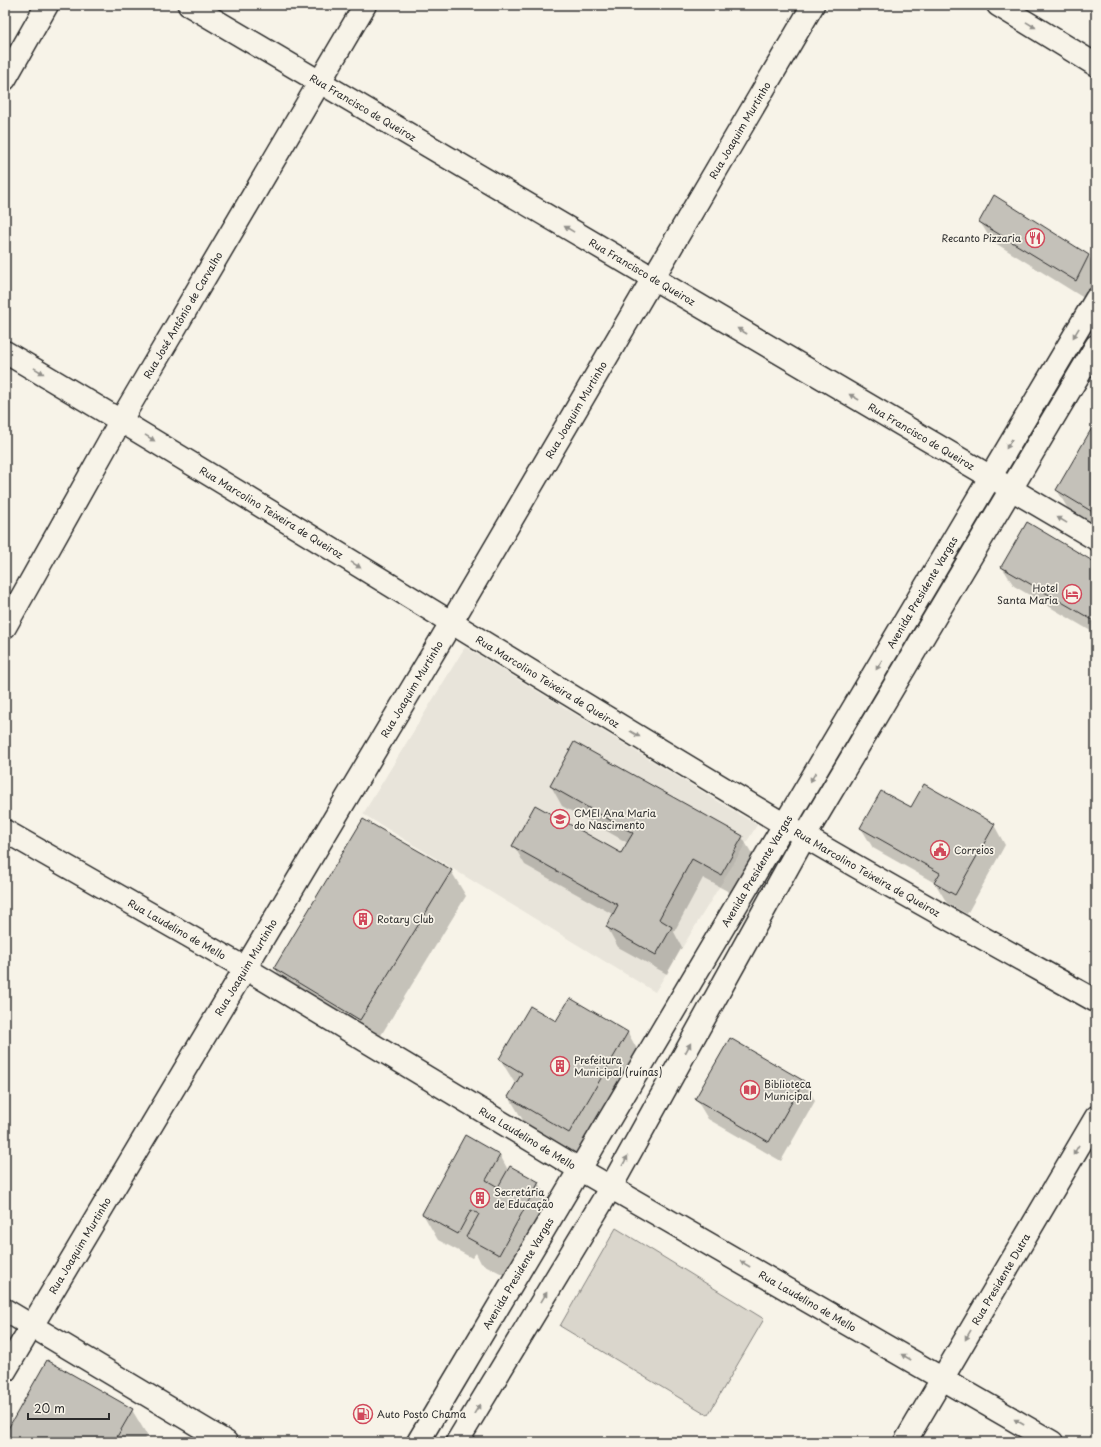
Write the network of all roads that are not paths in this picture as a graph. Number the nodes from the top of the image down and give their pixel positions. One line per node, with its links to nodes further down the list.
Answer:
1 (47, 5): 7 (street)
2 (189, 5): 8 (street, Rua Francisco de Queiroz)
3 (365, 5): 8 (street, Rua José Antônio de Carvalho)
4 (813, 5): 9 (street, Rua Joaquim Murtinho)
5 (998, 5): 6 (street, one-way to 6)
6 (1096, 65)
7 (5, 79)
8 (321, 82): 9 (street, Rua Francisco de Queiroz, one-way to 8); 13 (street, Rua José Antônio de Carvalho)
9 (653, 279): 14 (street, Rua Francisco de Queiroz, one-way to 9); 17 (street, Rua Joaquim Murtinho)
10 (1096, 299): 14 (street, Avenida Presidente Vargas, one-way to 14)
11 (1096, 346): 15 (street)
12 (5, 352): 13 (street, Rua Marcolino Teixeira de Queiroz, one-way to 13)
13 (121, 420): 17 (street, Rua Marcolino Teixeira de Queiroz, one-way to 17); 18 (street, Rua José Antônio de Carvalho)
14 (990, 477): 15 (street, Rua Francisco de Queiroz); 19 (street, Avenida Presidente Vargas, one-way to 19)
15 (1011, 489): 16 (street, Rua Francisco de Queiroz, one-way to 15); 21 (street)
16 (1096, 539)
17 (451, 623): 19 (street, Rua Marcolino Teixeira de Queiroz, one-way to 19); 22 (street, Rua Joaquim Murtinho)
18 (5, 627)
19 (784, 824): 21 (street, Rua Marcolino Teixeira de Queiroz); 25 (street, Avenida Presidente Vargas)
20 (5, 831): 22 (street, Rua Laudelino de Mello)
21 (805, 836): 23 (street, Rua Marcolino Teixeira de Queiroz); 26 (street, one-way to 21)
22 (244, 968): 25 (street, Rua Laudelino de Mello); 28 (street, Rua Joaquim Murtinho)
23 (1096, 1001)
24 (1096, 1117): 30 (street, Rua Presidente Dutra, one-way to 30)
25 (579, 1168): 26 (street, Rua Laudelino de Mello); 32 (street, Avenida Presidente Vargas)
26 (611, 1187): 30 (street, Rua Laudelino de Mello, one-way to 26); 33 (street, one-way to 26)
27 (5, 1310): 28 (street)
28 (32, 1326): 29 (street, Rua Joaquim Murtinho); 31 (street)
29 (5, 1371)
30 (943, 1378): 34 (street, Rua Presidente Dutra); 35 (street, Rua Laudelino de Mello, one-way to 30)
31 (226, 1442)
32 (418, 1442)
33 (457, 1442)
34 (905, 1442)
35 (1052, 1442)

